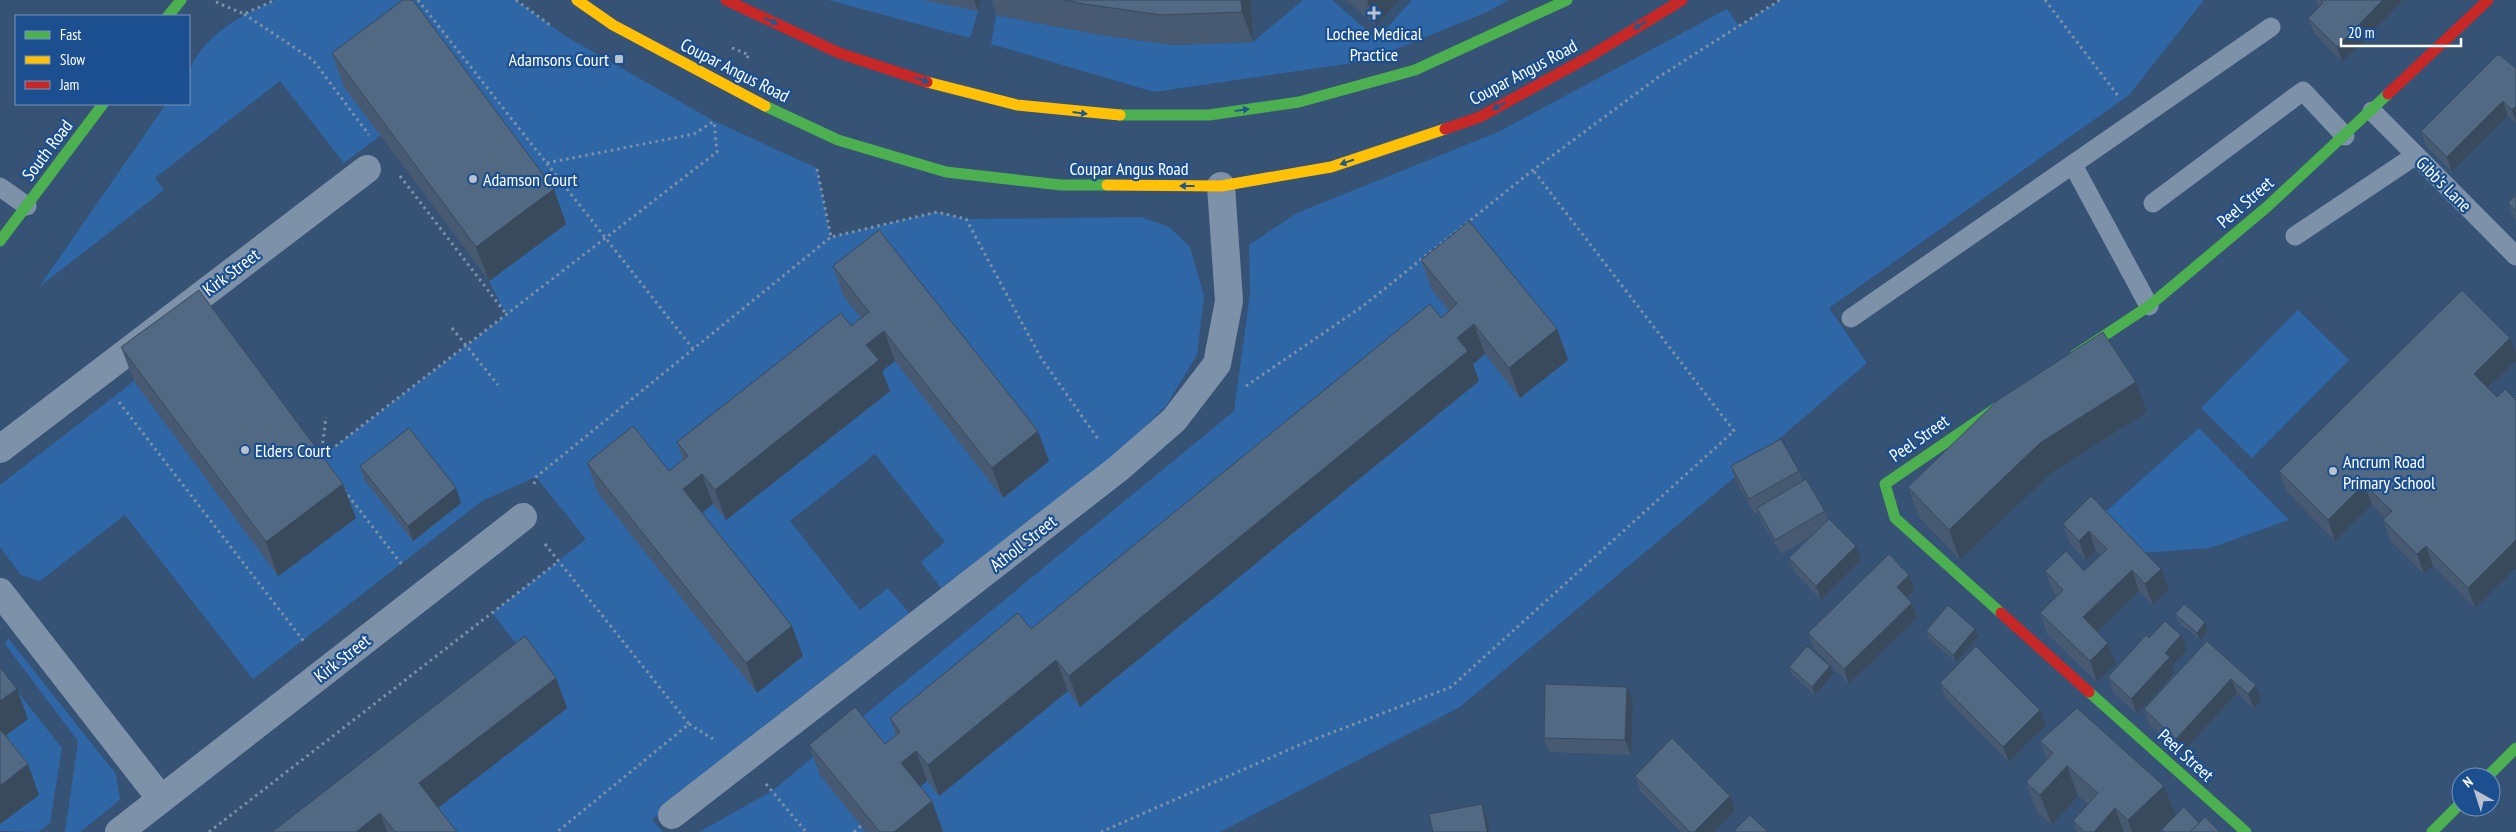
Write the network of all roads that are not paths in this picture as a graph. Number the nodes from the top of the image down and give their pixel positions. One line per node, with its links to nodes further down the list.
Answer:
1 (181, 0): 7 (main road)
2 (576, 0): 15 (main road, Coupar Angus Road, one-way to 2)
3 (726, 0): 4 (main road, one-way to 4)
4 (1567, 0)
5 (1682, 0): 15 (main road, Coupar Angus Road, one-way to 15)
6 (2488, 0): 10 (main road, Peel Street)
7 (169, 15)
8 (2271, 27): 13 (lane)
9 (102, 105): 18 (main road, South Road)
10 (2372, 111): 11 (main road, Peel Street); 12 (lane, Gibb's Lane)
11 (2345, 136): 17 (lane); 22 (main road, Peel Street)
12 (2416, 155): 19 (lane); 21 (lane, Gibb's Lane)
13 (2073, 165): 22 (lane); 23 (lane)
14 (367, 169): 26 (street, Kirk Street)
15 (1220, 186): 33 (street, Atholl Street)
16 (0, 187): 18 (lane)
17 (2153, 203)
18 (27, 206): 20 (main road, South Road)
19 (2296, 236)
20 (0, 241)
21 (2516, 256)
22 (2149, 306): 24 (main road, Peel Street)
23 (1851, 318)
24 (2066, 361)
25 (2016, 394): 35 (main road, Peel Street)
26 (0, 449)
27 (523, 517): 31 (street, Kirk Street)
28 (0, 592): 31 (street)
29 (2516, 748): 30 (main road)
30 (2497, 767)
31 (161, 799): 34 (street, Kirk Street)
32 (2451, 813): 36 (main road)
33 (672, 815)
34 (119, 832)
35 (2246, 832)
36 (2432, 832)

